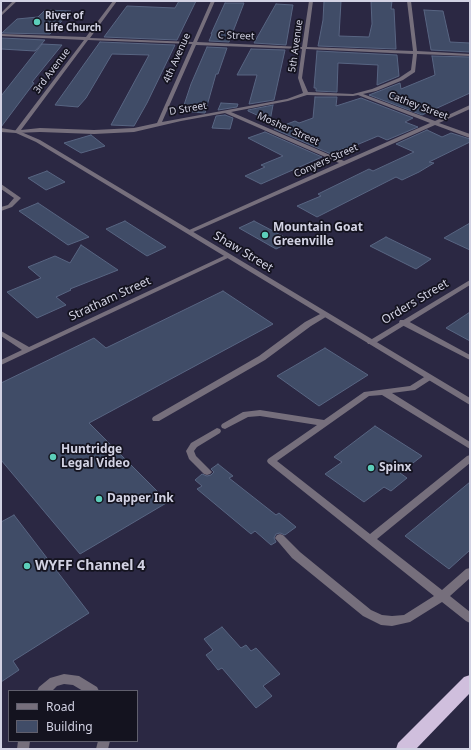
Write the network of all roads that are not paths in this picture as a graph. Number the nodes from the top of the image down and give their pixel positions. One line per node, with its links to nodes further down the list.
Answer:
1 (15, 1): 6 (street)
2 (115, 1): 8 (street, 3rd Avenue)
3 (213, 1): 9 (street, 4th Avenue)
4 (311, 1): 10 (street, 5th Avenue)
5 (409, 1): 11 (street)
6 (1, 15)
7 (1, 35): 8 (street, C Street)
8 (88, 39): 9 (street, C Street); 20 (street, 3rd Avenue)
9 (194, 43): 10 (street, C Street); 18 (street, 4th Avenue)
10 (303, 48): 11 (street, C Street); 13 (street, 5th Avenue)
11 (415, 52): 12 (street, C Street); 14 (street)
12 (470, 54)
13 (306, 92): 14 (street, D Street); 16 (street, D Street)
14 (359, 94): 17 (street, Cathey Street)
15 (470, 107): 17 (street, Conyers Street)
16 (226, 112): 18 (street, D Street); 22 (street, Mosher Street)
17 (435, 122): 21 (street, Cathey Street); 22 (street, Conyers Street)
18 (159, 123): 20 (street, D Street)
19 (1, 130): 20 (street, Shaw Street)
20 (17, 132): 25 (street, Shaw Street)
21 (470, 136)
22 (343, 163): 25 (street, Conyers Street)
23 (1, 186): 24 (street)
24 (1, 209)
25 (188, 232): 26 (street, Shaw Street)
26 (228, 256): 28 (street, Shaw Street); 32 (street, Stratham Street)
27 (470, 282): 29 (street, Orders Street)
28 (325, 314): 31 (street, Shaw Street); 38 (street)
29 (403, 322): 31 (street, Orders Street); 33 (street)
30 (1, 333): 32 (street)
31 (371, 342): 35 (street, Shaw Street)
32 (28, 350): 34 (street, Stratham Street)
33 (470, 358)
34 (1, 363)
35 (429, 377): 36 (street); 37 (street, Shaw Street)
36 (384, 392): 39 (street); 42 (street)
37 (470, 402)
38 (156, 419)
39 (325, 424): 40 (street); 46 (street)
40 (225, 426)
41 (217, 432): 44 (street)
42 (470, 446)
43 (470, 458): 46 (street)
44 (207, 472)
45 (280, 538): 48 (street)
46 (370, 539): 48 (street)
47 (470, 572): 48 (street)
48 (442, 596): 49 (street)
49 (470, 618)
50 (470, 682): 53 (highway)
51 (43, 690): 52 (street)
52 (93, 690)
53 (404, 749)

